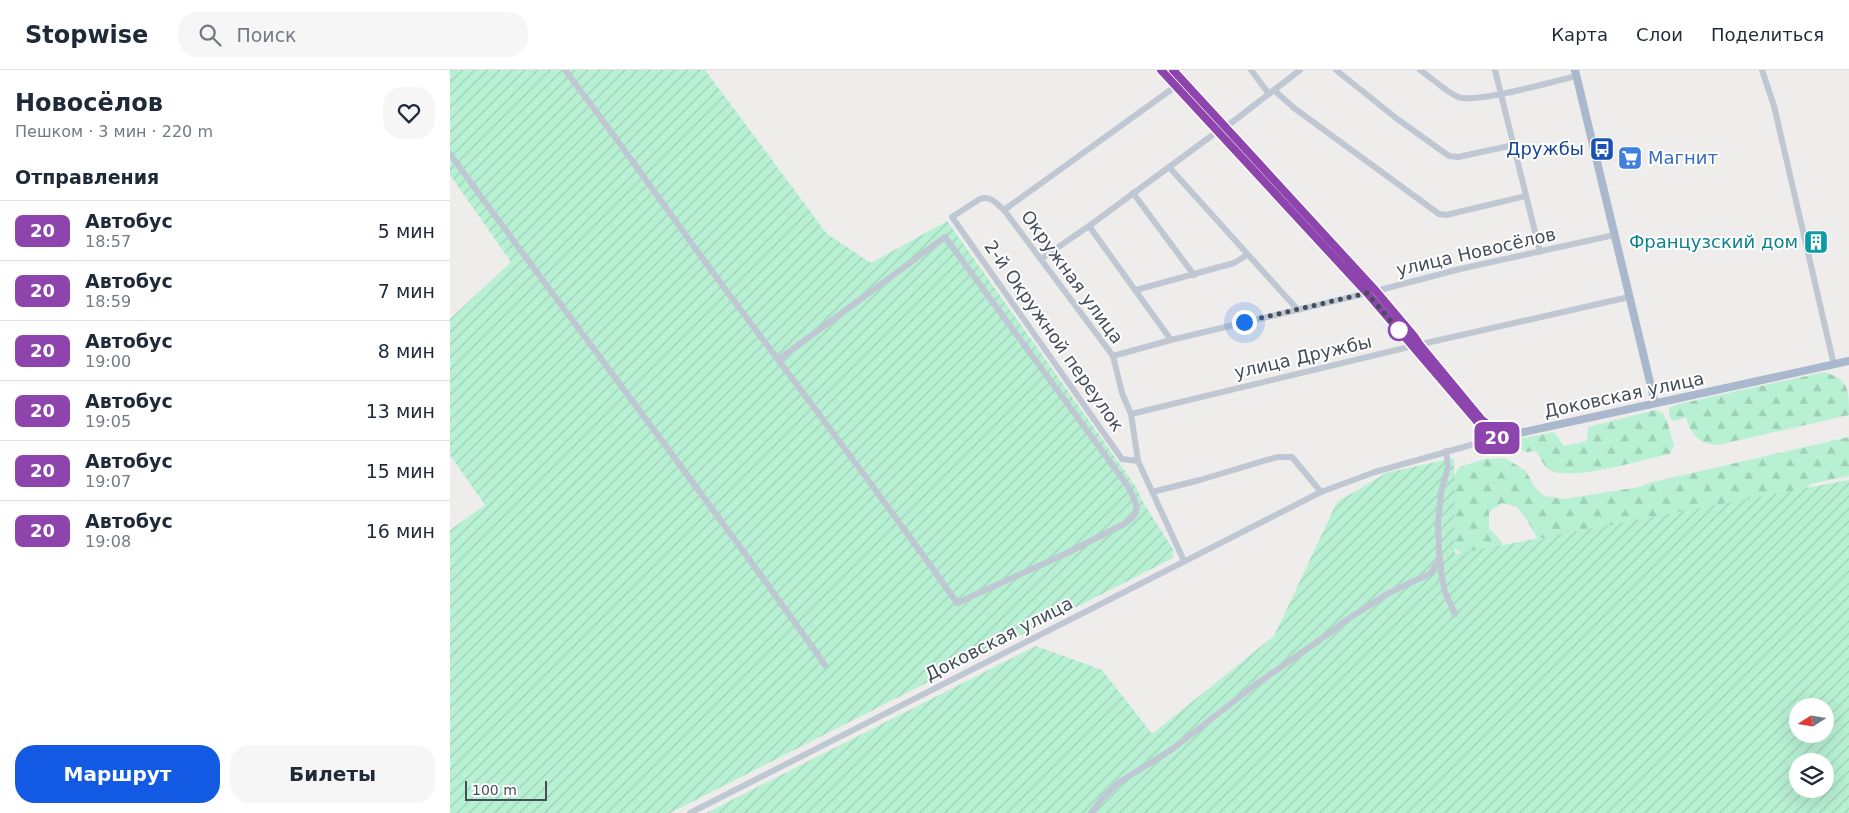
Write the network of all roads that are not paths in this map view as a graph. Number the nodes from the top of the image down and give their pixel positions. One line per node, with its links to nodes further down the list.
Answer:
1 (565, 70): 37 (street)
2 (1161, 70): 12 (main road)
3 (1173, 70): 11 (main road)
4 (1251, 70): 13 (street)
5 (1300, 70): 13 (street)
6 (1336, 70): 16 (street)
7 (1420, 70): 14 (street)
8 (1495, 70): 14 (street)
9 (1762, 70): 39 (street)
10 (1575, 73): 14 (street); 24 (main road)
11 (1183, 81): 12 (street); 15 (main road)
12 (1176, 86): 15 (main road); 21 (street)
13 (1271, 92): 15 (street); 20 (street)
14 (1501, 94): 16 (street)
15 (1222, 129): 18 (street); 30 (main road); 31 (main road)
16 (1514, 145): 20 (street)
17 (450, 154): 51 (street)
18 (1169, 167): 19 (street); 26 (street)
19 (1133, 194): 23 (street); 28 (street)
20 (1526, 196): 25 (street)
21 (1004, 210): 22 (street, Окружная улица); 27 (street, Окружная улица)
22 (952, 217): 45 (street, 2-й Окружной переулок)
23 (1089, 226): 27 (street); 29 (street)
24 (1614, 235): 25 (street, улица Новосёлов); 32 (main road)
25 (1540, 252): 30 (street, улица Новосёлов)
26 (1247, 255): 28 (street); 33 (street)
27 (1041, 259): 36 (street, Окружная улица)
28 (1194, 275): 29 (street)
29 (1136, 290): 34 (street)
30 (1376, 291): 31 (street, улица Новосёлов); 35 (main road)
31 (1367, 293): 33 (street, улица Новосёлов); 35 (main road)
32 (1629, 297): 35 (street, улица Дружбы); 40 (main road)
33 (1298, 310): 34 (street, улица Новосёлов)
34 (1171, 340): 36 (street, улица Новосёлов)
35 (1416, 346): 41 (street, улица Дружбы); 42 (main road); 43 (main road)
36 (1113, 356): 41 (street, Окружная улица)
37 (778, 360): 37 (street)
38 (1849, 361): 39 (main road, Доковская улица)
39 (1834, 364): 40 (main road, Доковская улица)
40 (1655, 403): 42 (main road, Доковская улица)
41 (1131, 414): 45 (street, Окружная улица)
42 (1504, 436): 43 (main road, Доковская улица)
43 (1492, 439): 44 (street, Доковская улица)
44 (1446, 451): 47 (street, Доковская улица); 48 (street)
45 (1138, 460): 46 (street, Окружная улица)
46 (1152, 492): 47 (street); 49 (street, Окружная улица)
47 (1321, 492): 49 (street, Доковская улица)
48 (1439, 558): 50 (street); 53 (street)
49 (1184, 561): 52 (street, Доковская улица)
50 (1455, 614)
51 (825, 664)
52 (690, 813)
53 (1091, 813)

